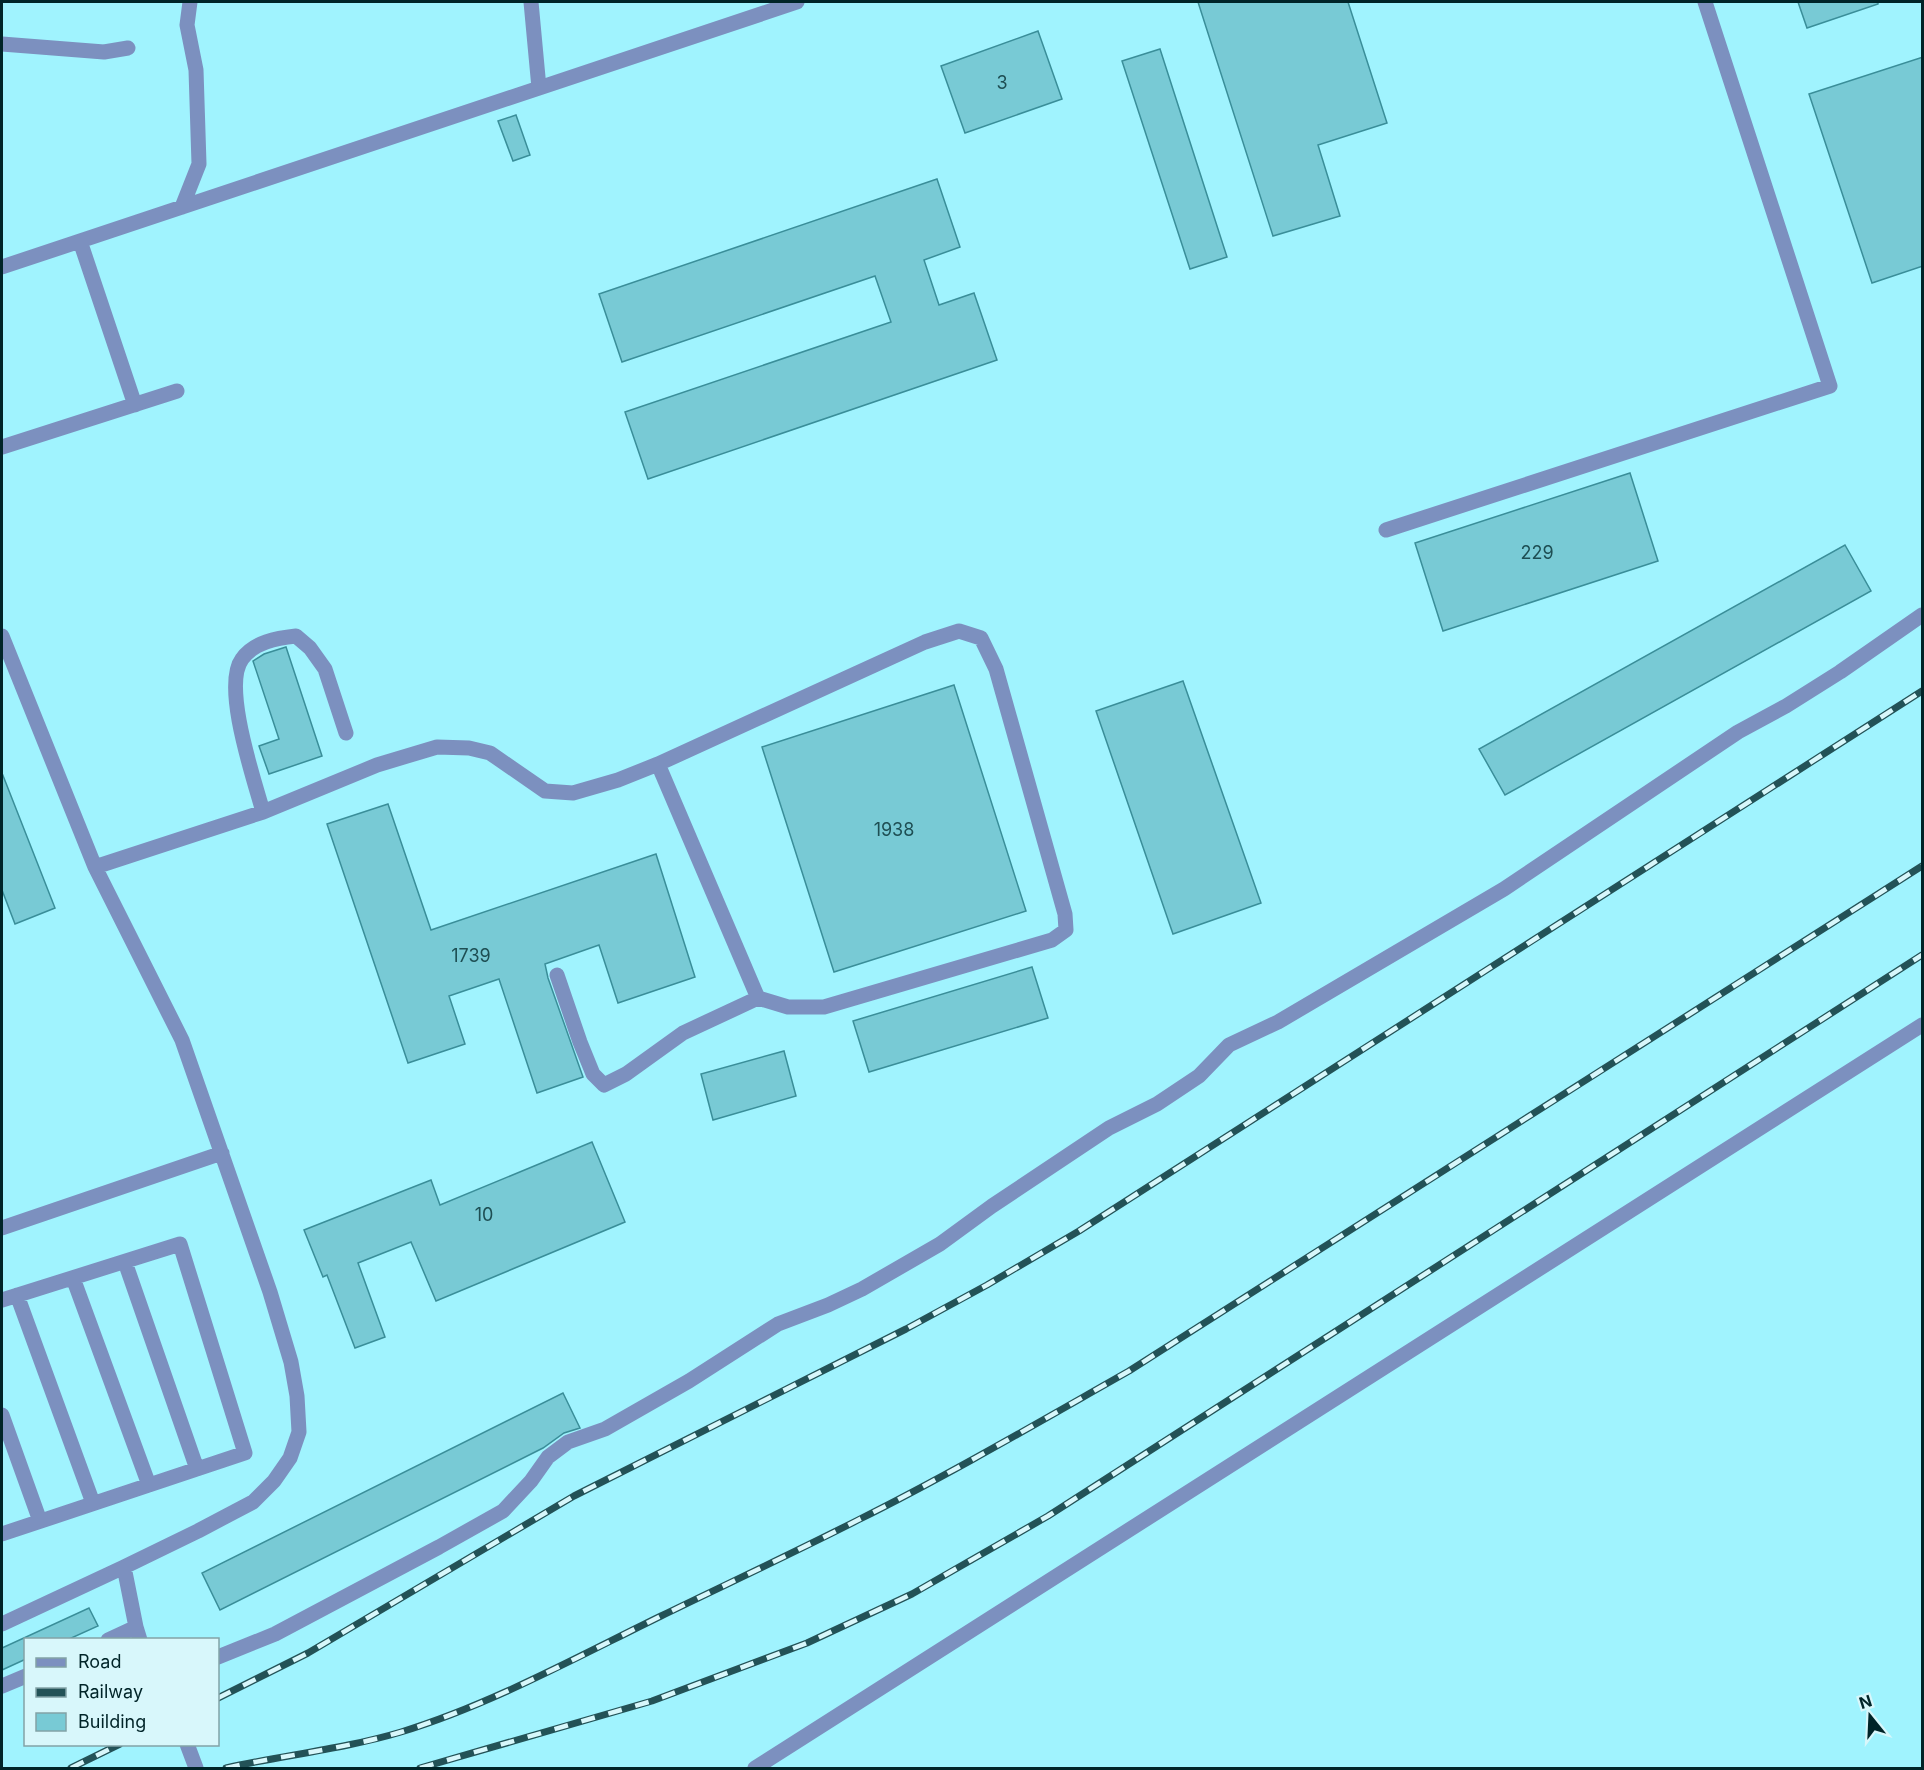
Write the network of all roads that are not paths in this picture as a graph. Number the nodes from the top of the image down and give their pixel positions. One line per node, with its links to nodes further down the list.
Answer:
1 (190, 2): 8 (street)
2 (531, 2): 7 (street)
3 (796, 2): 7 (street)
4 (1705, 2): 14 (street)
5 (2, 44): 6 (street)
6 (128, 48)
7 (539, 88): 8 (street)
8 (182, 207): 9 (street)
9 (80, 241): 10 (street); 12 (street)
10 (2, 267)
11 (177, 391): 12 (street)
12 (135, 405): 13 (street)
13 (2, 447)
14 (1386, 530)
15 (1923, 615): 40 (street)
16 (2, 636): 20 (street)
17 (346, 733): 19 (street)
18 (658, 764): 19 (street); 22 (street); 22 (street)
19 (263, 812): 20 (street)
20 (95, 867): 24 (street)
21 (557, 975): 22 (street)
22 (758, 998)
23 (1923, 1025): 45 (street)
24 (222, 1153): 25 (street); 36 (street)
25 (2, 1228)
26 (125, 1262): 27 (street); 31 (street); 31 (street)
27 (73, 1278): 28 (street); 32 (street)
28 (17, 1295): 29 (street); 33 (street)
29 (2, 1300)
30 (2, 1415): 34 (street)
31 (197, 1469): 32 (street)
32 (149, 1485): 33 (street)
33 (93, 1503): 34 (street)
34 (40, 1521): 35 (street)
35 (2, 1534)
36 (124, 1567): 37 (street); 38 (street)
37 (2, 1624)
38 (138, 1634): 39 (street)
39 (118, 1638)
40 (219, 1657)
41 (24, 1677): 42 (street)
42 (2, 1686)
43 (188, 1746): 44 (street)
44 (196, 1768)
45 (755, 1768)

